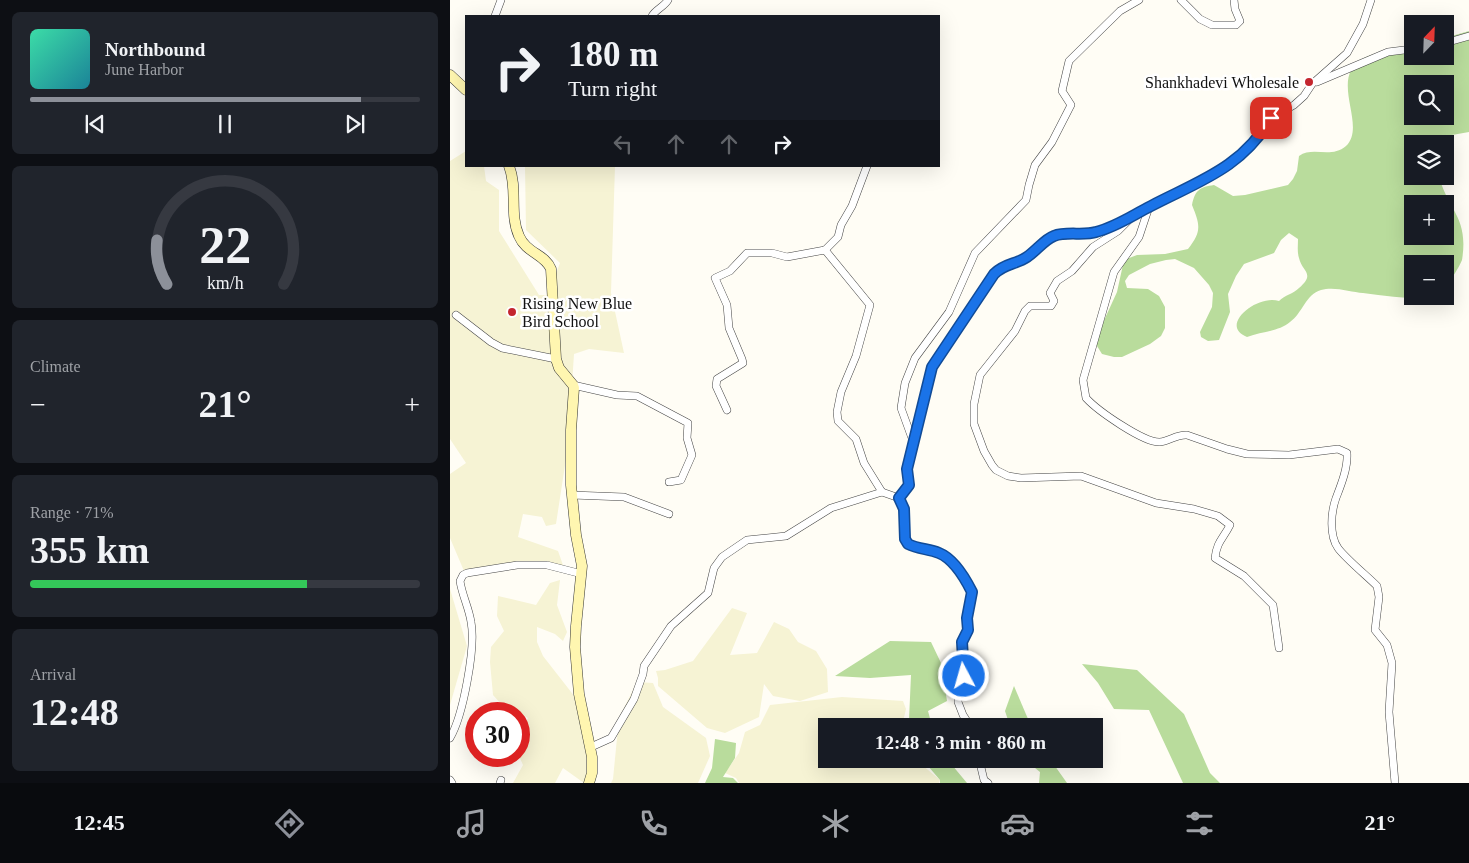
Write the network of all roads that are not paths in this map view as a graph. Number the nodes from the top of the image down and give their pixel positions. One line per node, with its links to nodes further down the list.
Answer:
1 (501, 0): 7 (street)
2 (668, 0): 8 (street)
3 (1139, 0): 24 (street)
4 (1181, 0): 5 (street)
5 (1234, 0)
6 (1371, 0): 13 (street)
7 (495, 15)
8 (653, 15)
9 (1469, 36): 10 (street)
10 (1454, 40)
11 (1404, 50): 13 (street)
12 (450, 75): 14 (street)
13 (1312, 84): 17 (street)
14 (465, 89)
15 (509, 167): 21 (street)
16 (867, 167): 19 (street)
17 (1149, 207): 18 (street); 38 (street)
18 (1131, 218): 24 (street); 31 (street)
19 (825, 250): 23 (street); 26 (street)
20 (456, 315): 21 (street)
21 (556, 359): 22 (street)
22 (573, 385): 25 (street); 27 (street)
23 (727, 410)
24 (913, 441): 28 (street)
25 (669, 482)
26 (882, 492): 28 (street); 34 (street)
27 (572, 495): 29 (street); 30 (street)
28 (899, 498): 32 (street)
29 (669, 514)
30 (582, 574): 33 (street); 34 (street)
31 (1279, 648)
32 (965, 718)
33 (450, 738)
34 (590, 747): 36 (street)
35 (981, 768): 37 (street)
36 (589, 783)
37 (988, 783)
38 (1395, 783)

